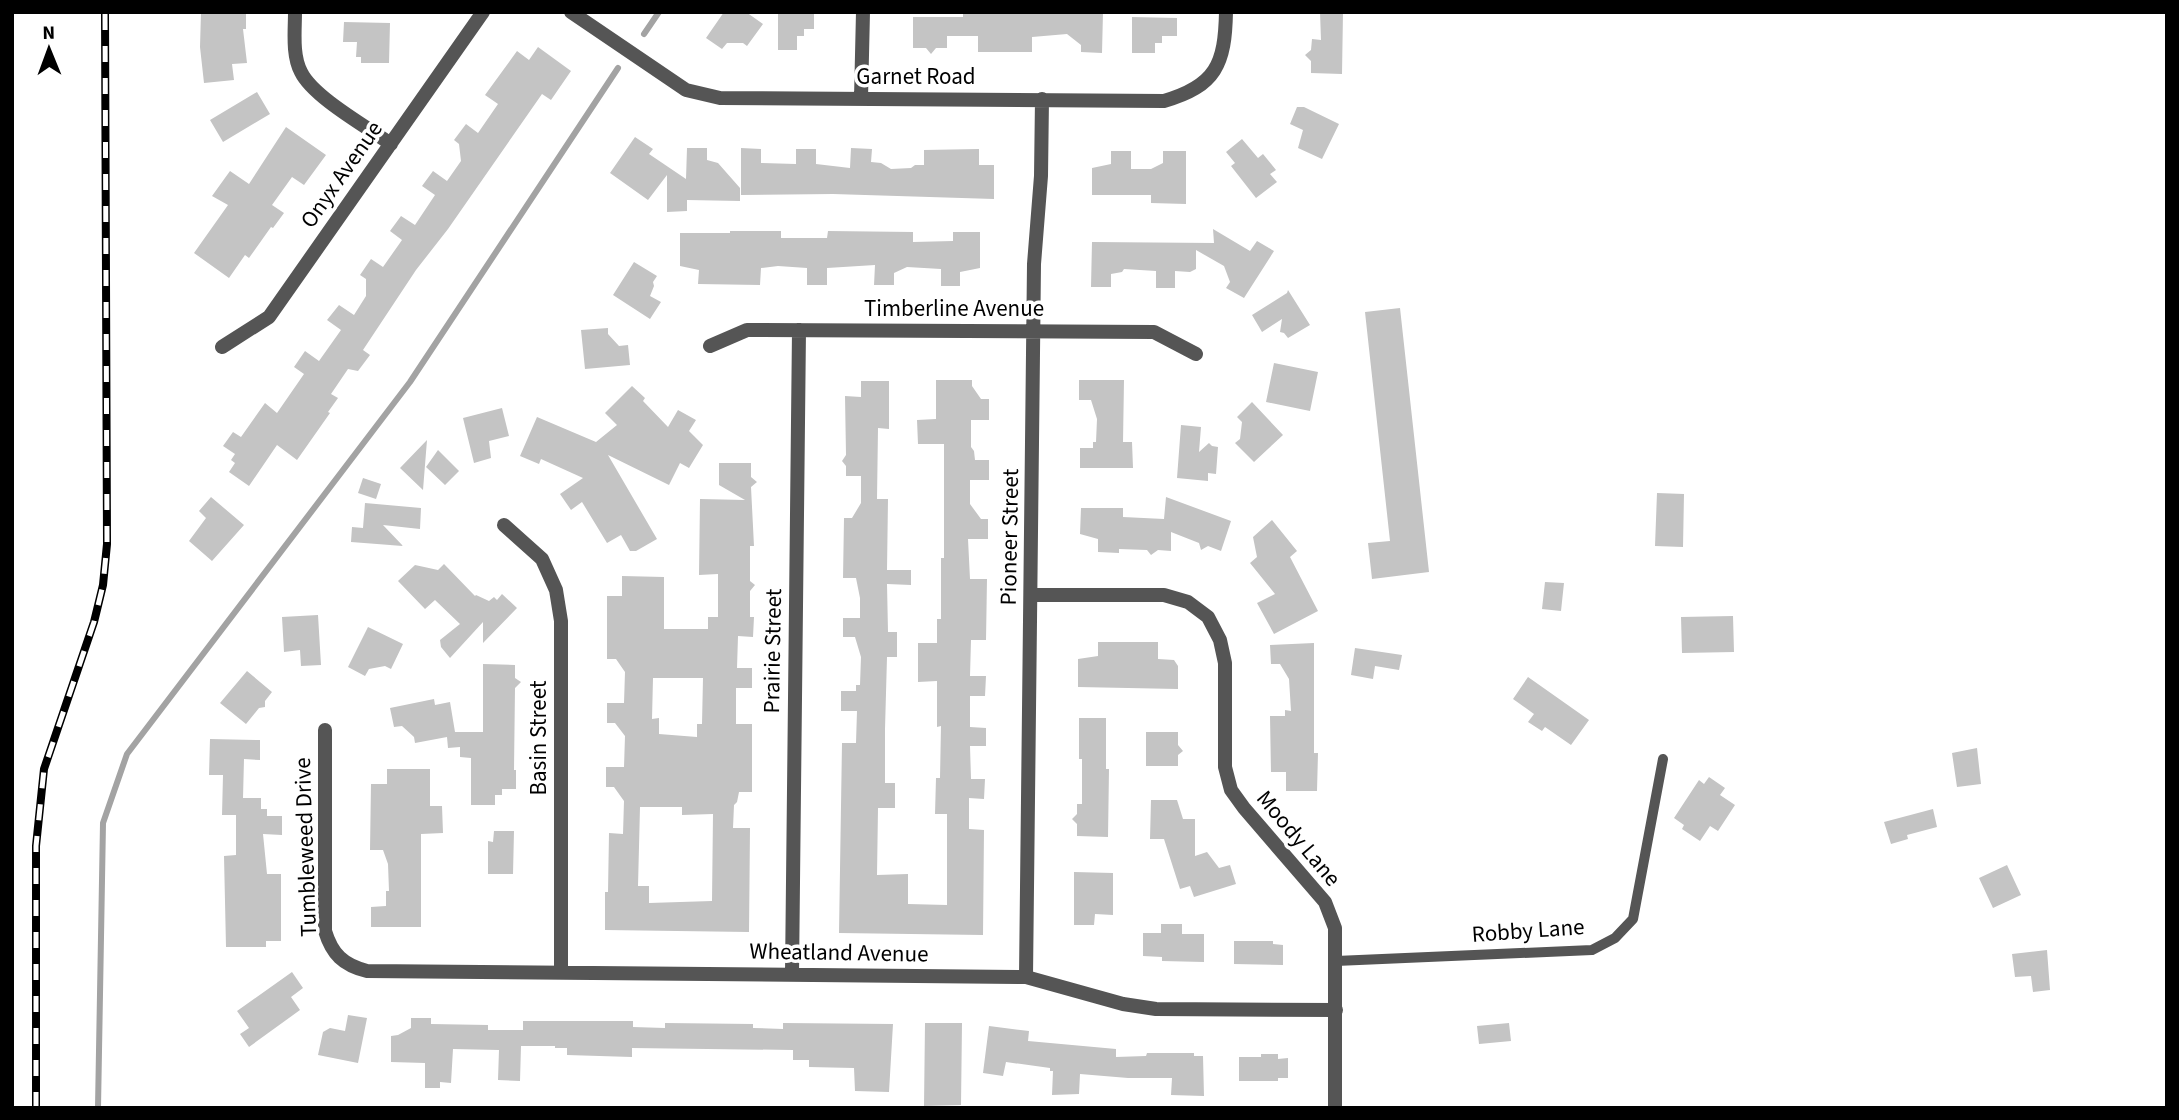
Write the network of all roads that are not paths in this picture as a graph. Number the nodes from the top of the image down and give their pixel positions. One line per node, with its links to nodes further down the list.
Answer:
1 (295, 12): 8 (street)
2 (483, 12): 8 (street, Onyx Avenue)
3 (570, 12): 6 (street, Garnet Road)
4 (863, 12): 6 (street)
5 (1226, 12): 7 (street, Garnet Road)
6 (861, 98): 7 (street, Garnet Road)
7 (1042, 99): 10 (street, Pioneer Street)
8 (391, 144): 12 (street, Onyx Avenue)
9 (799, 330): 10 (street, Timberline Avenue); 11 (street, Timberline Avenue); 21 (street, Prairie Street)
10 (1034, 331): 13 (street, Timberline Avenue); 15 (street, Pioneer Street)
11 (710, 346)
12 (222, 347)
13 (1196, 354)
14 (504, 525): 20 (street, Basin Street)
15 (1031, 594): 19 (street, Moody Lane); 22 (street, Pioneer Street)
16 (325, 730): 18 (street, Tumbleweed Drive)
17 (1663, 759): 19 (lane, Robby Lane)
18 (339, 959): 20 (street, Wheatland Avenue)
19 (1336, 961): 23 (street, Moody Lane)
20 (561, 972): 21 (street, Wheatland Avenue)
21 (792, 974): 22 (street, Wheatland Avenue)
22 (1026, 977): 23 (street, Wheatland Avenue)
23 (1336, 1010): 24 (street, Moody Lane)
24 (1335, 1108)

